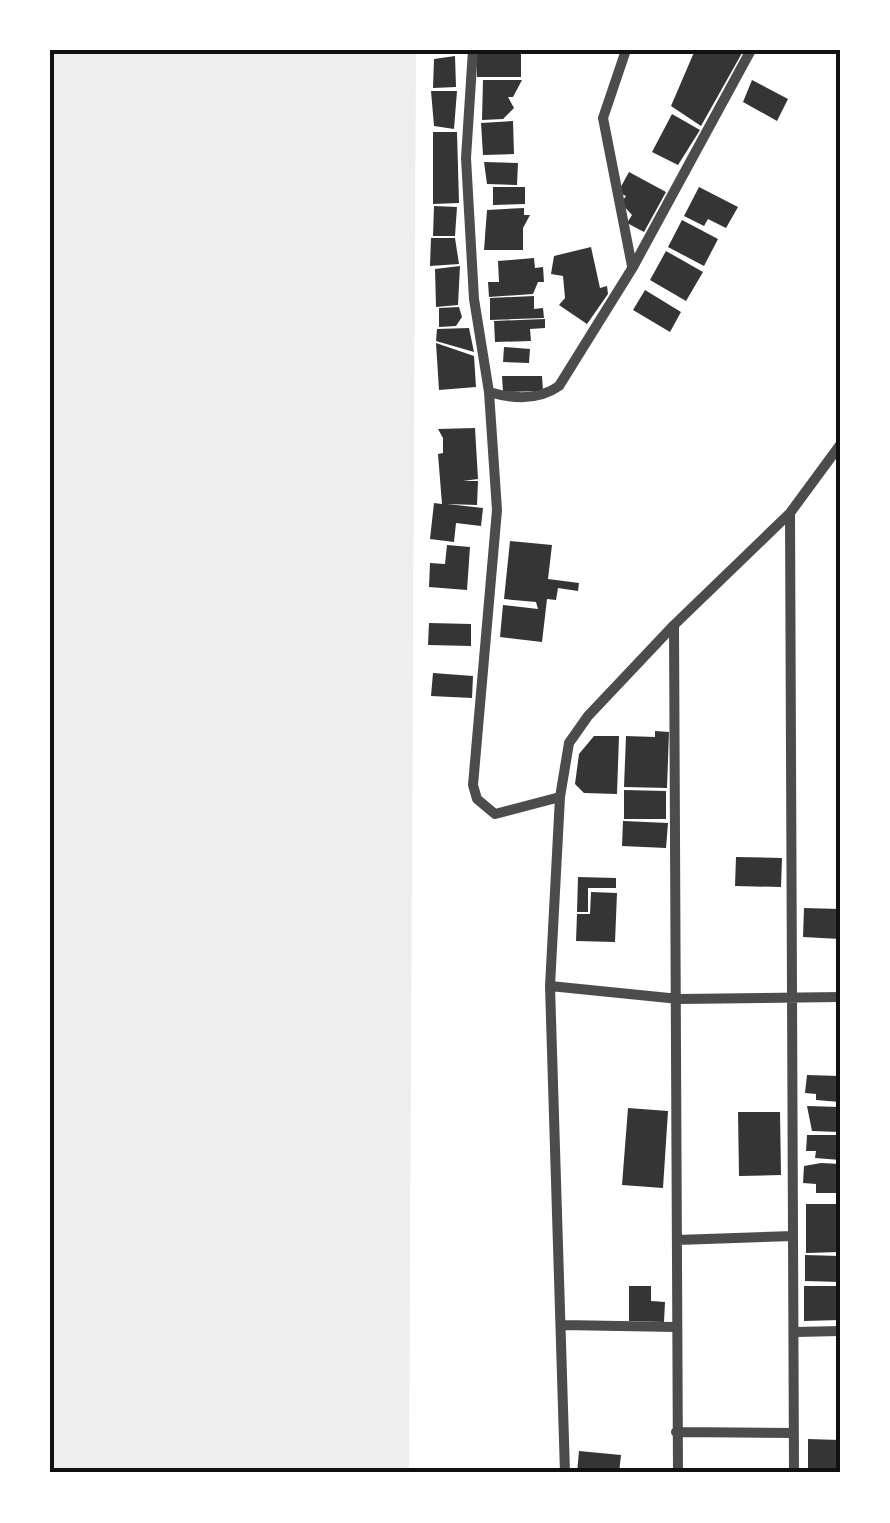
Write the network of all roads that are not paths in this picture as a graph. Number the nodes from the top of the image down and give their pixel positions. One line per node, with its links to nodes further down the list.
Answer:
1 (472, 50): 5 (street)
2 (626, 50): 4 (street)
3 (751, 50): 4 (street)
4 (632, 267): 5 (street)
5 (489, 392): 9 (street)
6 (840, 446): 7 (street)
7 (790, 513): 8 (street); 12 (street)
8 (674, 625): 9 (street); 13 (street)
9 (560, 797): 10 (street)
10 (550, 986): 13 (street); 16 (street)
11 (840, 996): 12 (street)
12 (792, 998): 13 (street); 14 (street)
13 (679, 1000): 15 (street)
14 (793, 1236): 15 (street); 18 (street)
15 (677, 1240): 17 (street)
16 (563, 1325): 17 (street); 22 (street)
17 (675, 1327): 20 (street)
18 (796, 1332): 19 (street); 21 (street)
19 (840, 1332)
20 (676, 1432): 21 (street); 23 (street)
21 (794, 1433): 24 (street)
22 (565, 1473)
23 (678, 1473)
24 (794, 1473)

